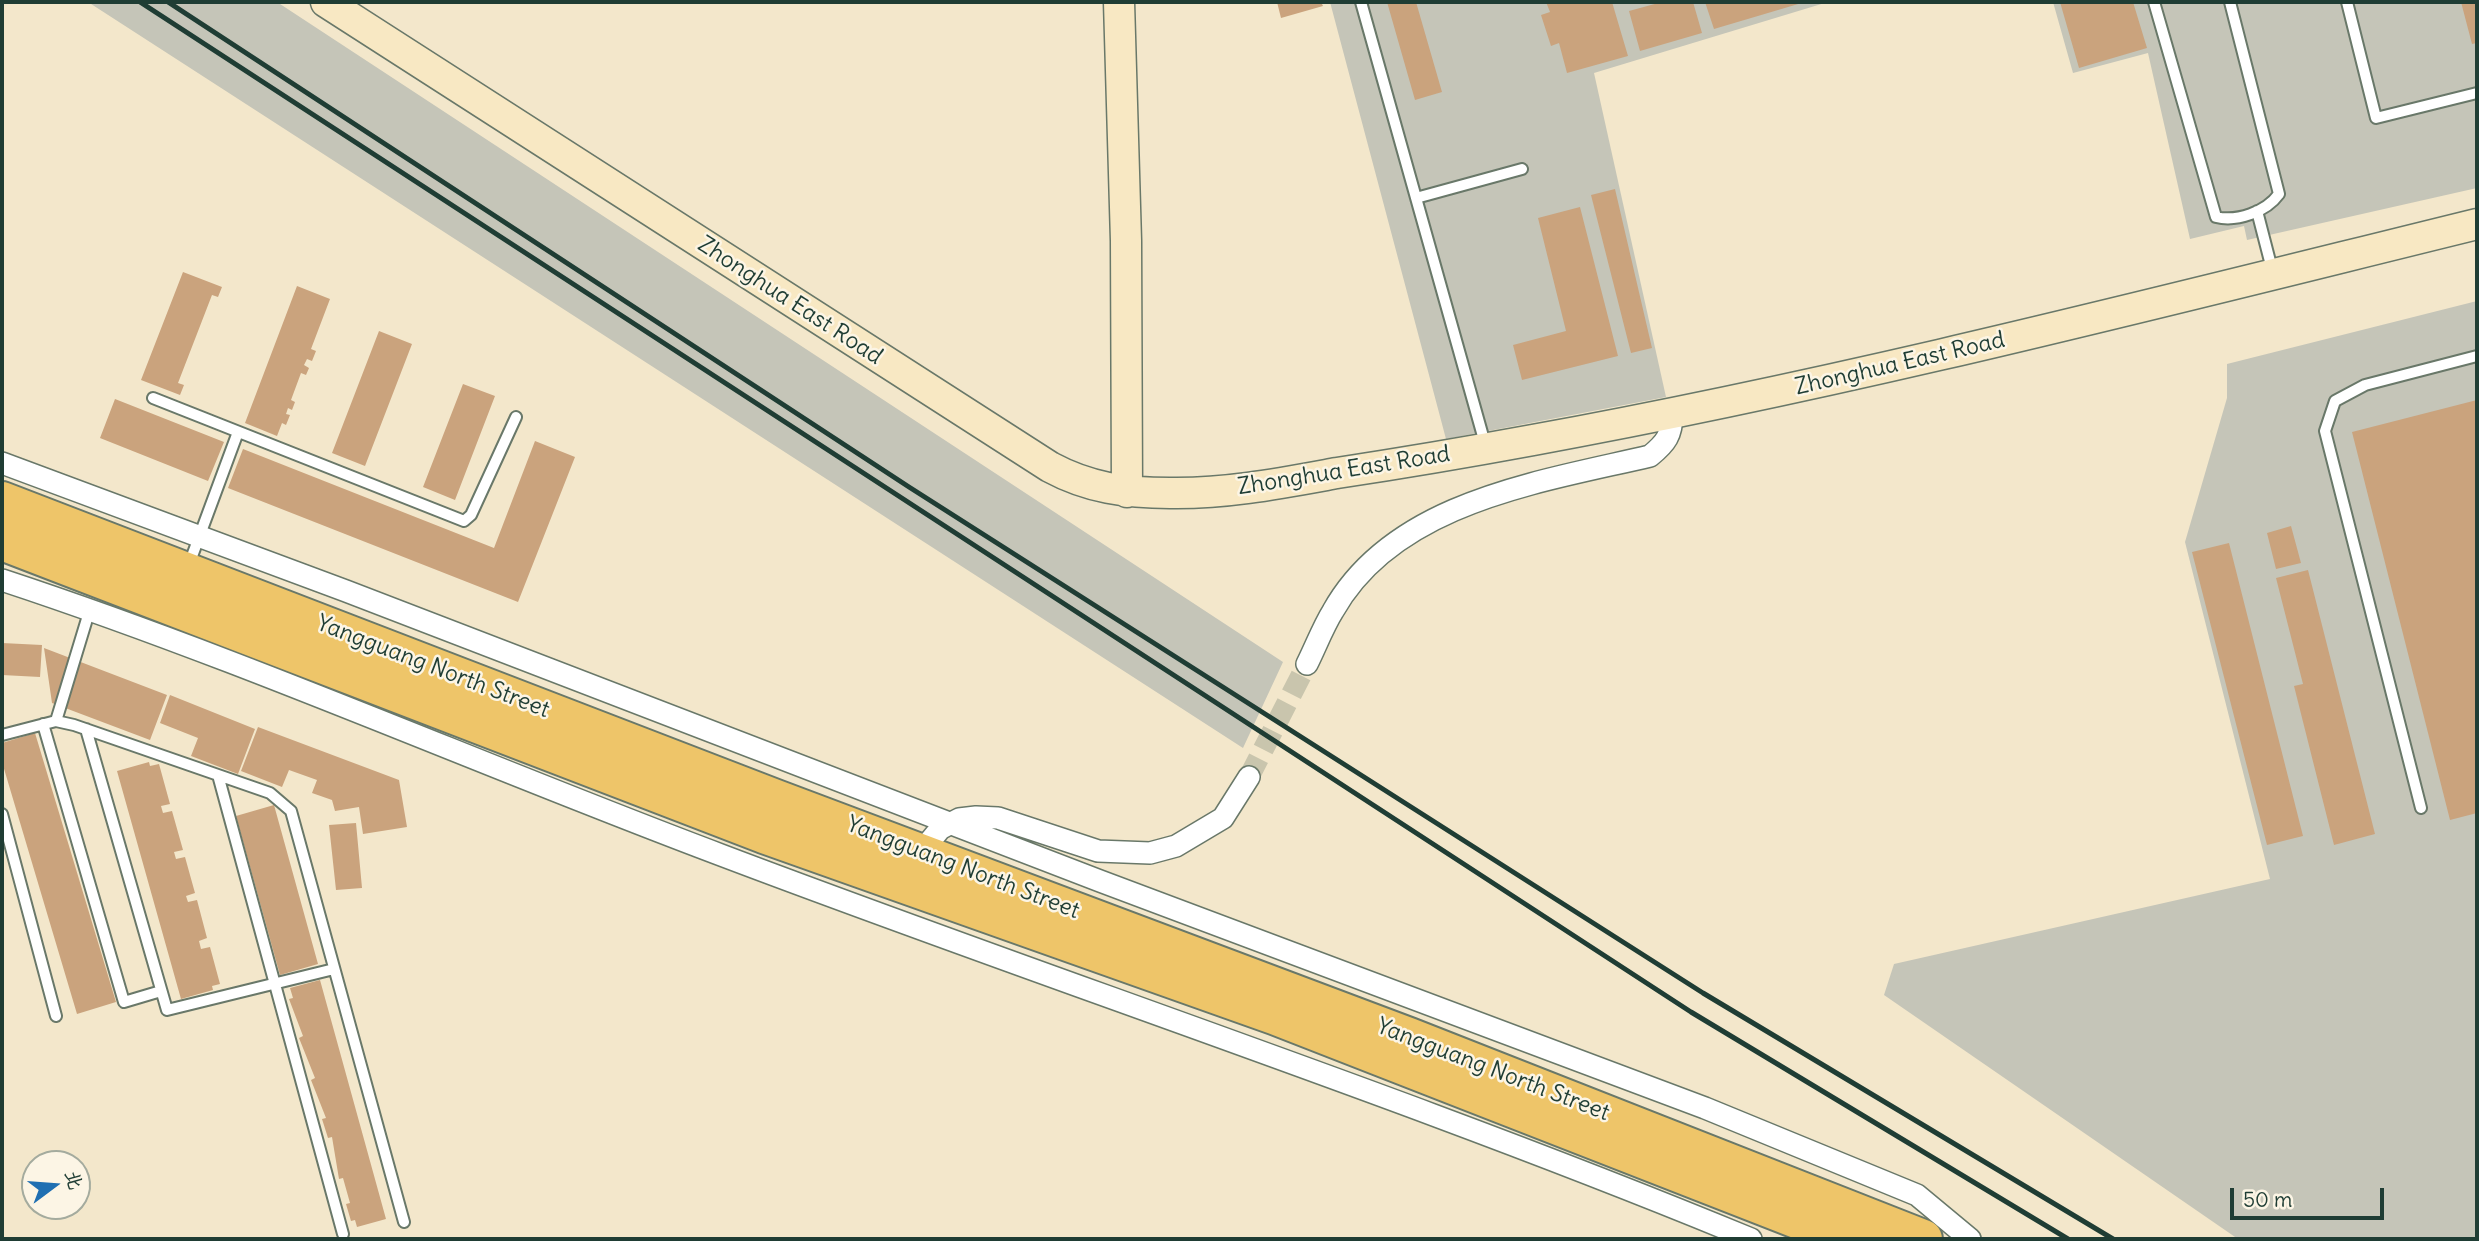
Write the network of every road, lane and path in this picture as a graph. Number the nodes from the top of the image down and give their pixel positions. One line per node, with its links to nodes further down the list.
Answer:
1 (326, 2): 20 (street, Zhonghua East Road)
2 (1119, 2): 20 (street)
3 (1362, 2): 9 (lane)
4 (2154, 2): 10 (lane)
5 (2230, 2): 10 (lane)
6 (2347, 2): 7 (lane)
7 (2477, 93)
8 (1522, 169): 9 (lane)
9 (1416, 198): 18 (lane)
10 (2258, 211): 12 (lane)
11 (2477, 224): 12 (street, Zhonghua East Road)
12 (2273, 274): 15 (street, Zhonghua East Road)
13 (2477, 356): 34 (lane)
14 (153, 398): 17 (lane)
15 (1672, 414): 18 (street, Zhonghua East Road); 27 (street)
16 (516, 417): 17 (lane)
17 (238, 432): 22 (lane)
18 (1486, 449): 20 (street, Zhonghua East Road)
19 (2, 463): 22 (street)
20 (1127, 492)
21 (2, 502): 24 (highway, Yangguang North Street)
22 (199, 537): 24 (lane); 36 (street)
23 (2, 541): 44 (highway, Yangguang North Street)
24 (186, 572): 37 (highway, Yangguang North Street)
25 (2, 580): 26 (street)
26 (90, 609): 28 (lane); 45 (street)
27 (1307, 664)
28 (56, 721): 29 (lane); 30 (lane)
29 (43, 724): 31 (lane); 40 (lane)
30 (86, 729): 32 (lane); 40 (lane)
31 (2, 735)
32 (218, 775): 38 (lane); 39 (lane)
33 (1249, 777): 36 (street)
34 (2421, 808)
35 (2, 814): 41 (lane)
36 (950, 824): 37 (street); 47 (street)
37 (921, 852): 46 (highway, Yangguang North Street)
38 (334, 969): 39 (lane); 42 (lane)
39 (275, 984): 40 (lane); 43 (lane)
40 (161, 991)
41 (57, 1016)
42 (404, 1222)
43 (343, 1234)
44 (1833, 1236)
45 (1751, 1239)
46 (1923, 1239)
47 (1970, 1239)

